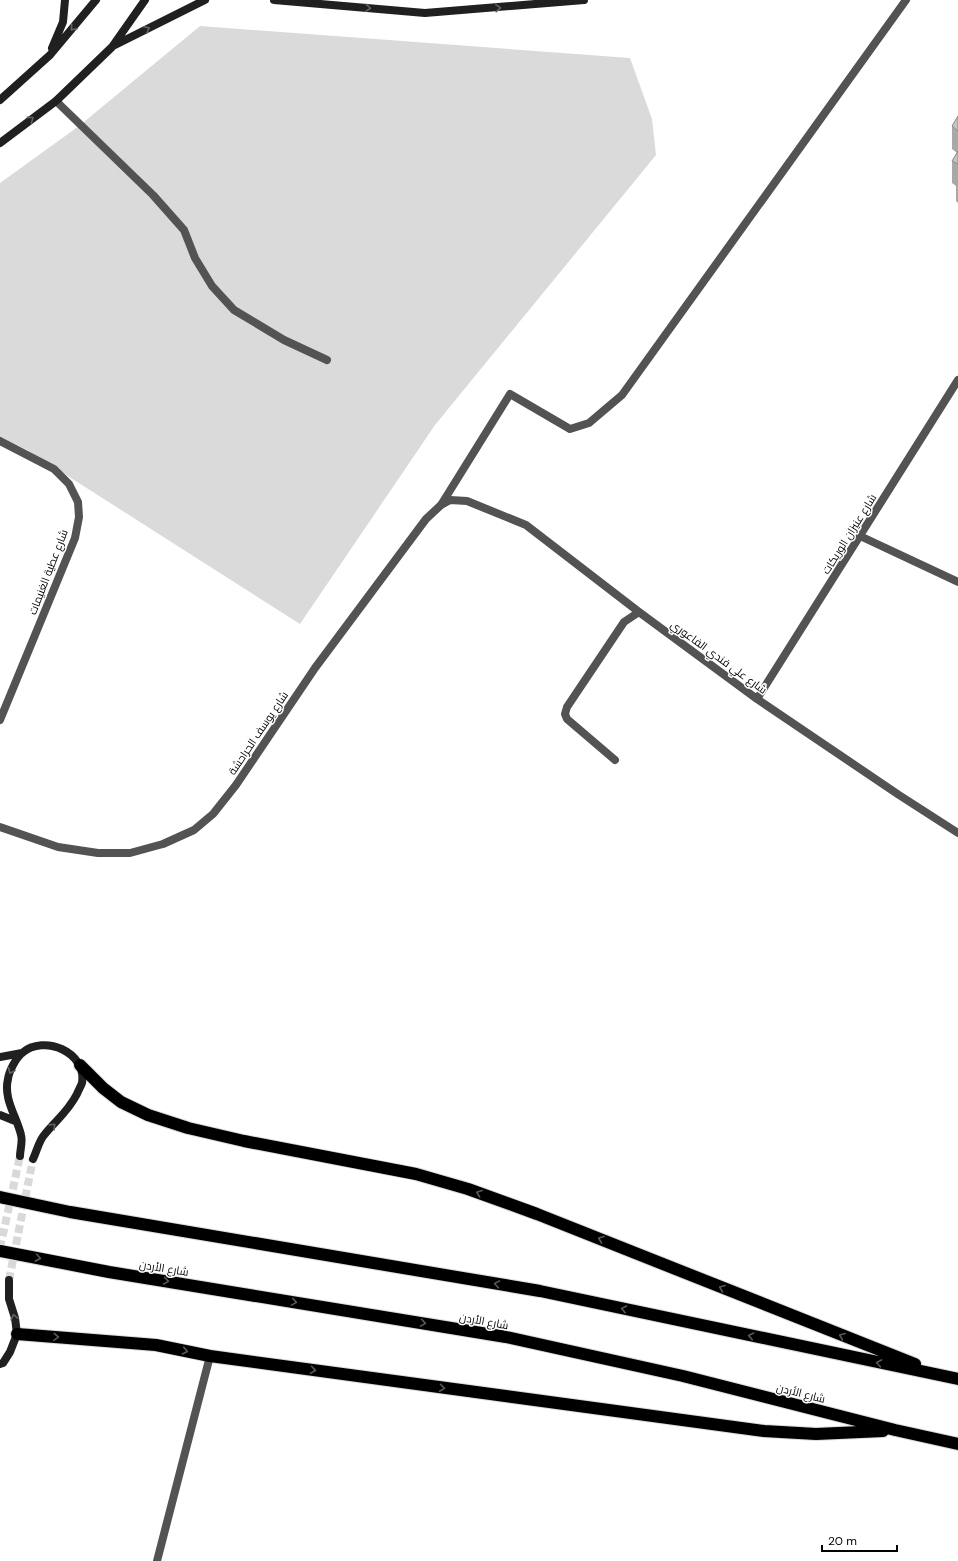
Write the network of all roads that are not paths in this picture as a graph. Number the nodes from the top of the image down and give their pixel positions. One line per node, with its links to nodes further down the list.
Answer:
1 (65, 0): 9 (street)
2 (96, 0): 9 (street, one-way to 9)
3 (145, 0): 8 (street)
4 (205, 0): 8 (street, one-way to 4)
5 (274, 0): 6 (street, one-way to 6)
6 (584, 0)
7 (906, 0): 17 (street)
8 (112, 47): 11 (street)
9 (50, 55): 10 (street)
10 (0, 100)
11 (56, 101): 12 (street, one-way to 11); 13 (street)
12 (0, 143)
13 (327, 360)
14 (958, 380): 18 (street, شارع عنيزان الوريكات)
15 (0, 441): 22 (street, شارع عطية الغنيمات)
16 (467, 501): 17 (street, شارع يوسف الحراحشة); 20 (street, شارع علي فندي الفاعوري)
17 (441, 505): 24 (street, شارع يوسف الحراحشة)
18 (860, 536): 19 (street); 21 (street, شارع عنيزان الوريكات)
19 (958, 582)
20 (640, 612): 21 (street, شارع علي فندي الفاعوري); 23 (street)
21 (757, 699): 25 (street, شارع علي فندي الفاعوري)
22 (0, 720)
23 (615, 760)
24 (0, 827)
25 (958, 833)
26 (22, 1053): 27 (street); 28 (street); 30 (street, one-way to 30)
27 (0, 1057)
28 (80, 1065): 32 (street, one-way to 28); 39 (highway, one-way to 28)
29 (0, 1115): 30 (street)
30 (15, 1121): 31 (street)
31 (20, 1156)
32 (33, 1159)
33 (0, 1197): 39 (highway, one-way to 33)
34 (0, 1251): 41 (highway, شارع الأردن, one-way to 41)
35 (10, 1280): 36 (street, one-way to 35)
36 (17, 1334): 37 (highway, one-way to 37); 38 (street)
37 (210, 1356): 41 (highway, one-way to 41); 43 (street)
38 (0, 1364)
39 (944, 1376): 40 (highway)
40 (958, 1379)
41 (895, 1430): 42 (highway, شارع الأردن)
42 (958, 1444)
43 (157, 1561)

